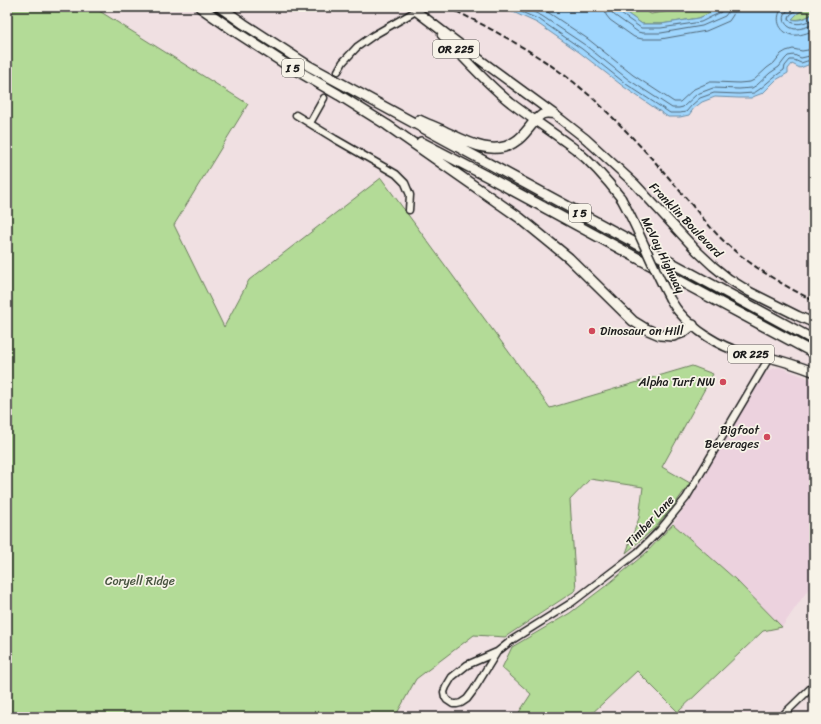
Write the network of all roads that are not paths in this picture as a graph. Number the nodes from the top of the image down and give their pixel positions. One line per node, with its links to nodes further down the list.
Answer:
1 (200, 7): 11 (highway, I 5)
2 (220, 7): 5 (highway, I 5)
3 (414, 9): 4 (street); 7 (main road, Franklin Boulevard); 9 (main road, OR 225)
4 (338, 72)
5 (345, 86): 9 (highway); 15 (highway, I 5)
6 (324, 98): 10 (street)
7 (554, 114): 9 (main road); 13 (main road, Franklin Boulevard)
8 (296, 115): 10 (street)
9 (535, 121): 14 (main road, McVay Highway / OR 225, bridge)
10 (310, 123): 12 (street)
11 (388, 125): 14 (highway); 16 (highway, I 5)
12 (409, 210)
13 (814, 323)
14 (693, 325): 17 (main road, McVay Highway / OR 225)
15 (814, 340)
16 (814, 352)
17 (768, 357): 18 (main road, McVay Highway / OR 225); 19 (street, Timber Lane)
18 (814, 372)
19 (497, 652): 19 (street, Timber Lane)
20 (814, 685): 21 (street)
21 (781, 717)

